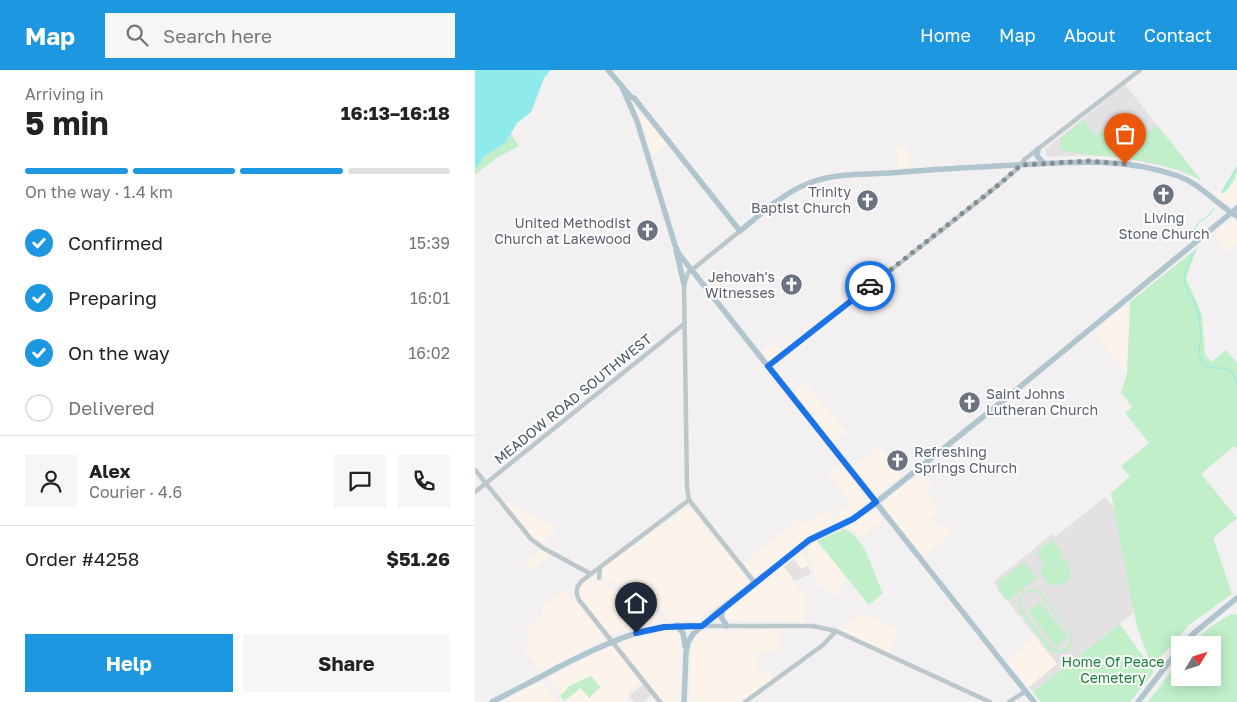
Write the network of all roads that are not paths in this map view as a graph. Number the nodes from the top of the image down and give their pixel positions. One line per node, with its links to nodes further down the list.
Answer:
1 (610, 70): 3 (main road); 4 (main road)
2 (1140, 70): 6 (street)
3 (622, 87): 4 (main road); 5 (main road)
4 (634, 98): 5 (main road); 12 (main road)
5 (637, 121): 14 (main road)
6 (1038, 149): 7 (main road); 8 (street)
7 (1044, 163): 8 (main road); 11 (main road)
8 (1021, 165): 10 (main road); 20 (street)
9 (1237, 208): 11 (main road)
10 (759, 215): 12 (main road); 13 (main road)
11 (1234, 215): 25 (main road)
12 (729, 217): 13 (main road)
13 (740, 231): 15 (street)
14 (675, 245): 15 (main road); 16 (main road)
15 (691, 270): 16 (street); 20 (main road)
16 (683, 284): 17 (street)
17 (685, 324): 18 (street, MEADOW ROAD SOUTHWEST); 19 (street)
18 (674, 333): 19 (street); 22 (street, MEADOW ROAD SOUTHWEST)
19 (685, 340): 24 (street)
20 (768, 366): 25 (main road)
21 (475, 470): 22 (street)
22 (485, 484): 23 (street, MEADOW ROAD SOUTHWEST); 27 (street)
23 (475, 492)
24 (689, 500): 26 (street); 29 (street)
25 (876, 502): 29 (main road); 40 (main road)
26 (600, 567): 27 (street); 28 (street)
27 (591, 574): 37 (street)
28 (599, 578)
29 (755, 583): 31 (main road)
30 (1237, 598): 36 (main road)
31 (724, 607): 33 (main road); 34 (main road)
32 (677, 626): 33 (main road); 37 (main road); 38 (main road)
33 (702, 626): 34 (street); 38 (main road)
34 (727, 626): 35 (street)
35 (836, 631): 44 (street); 45 (street)
36 (1192, 636)
37 (613, 641): 41 (main road); 42 (street)
38 (685, 652): 43 (main road)
39 (1171, 660): 48 (main road)
40 (1026, 691): 46 (street); 47 (main road)
41 (493, 702)
42 (660, 702)
43 (684, 702)
44 (745, 702)
45 (990, 702)
46 (1009, 702)
47 (1034, 702)
48 (1138, 702)

